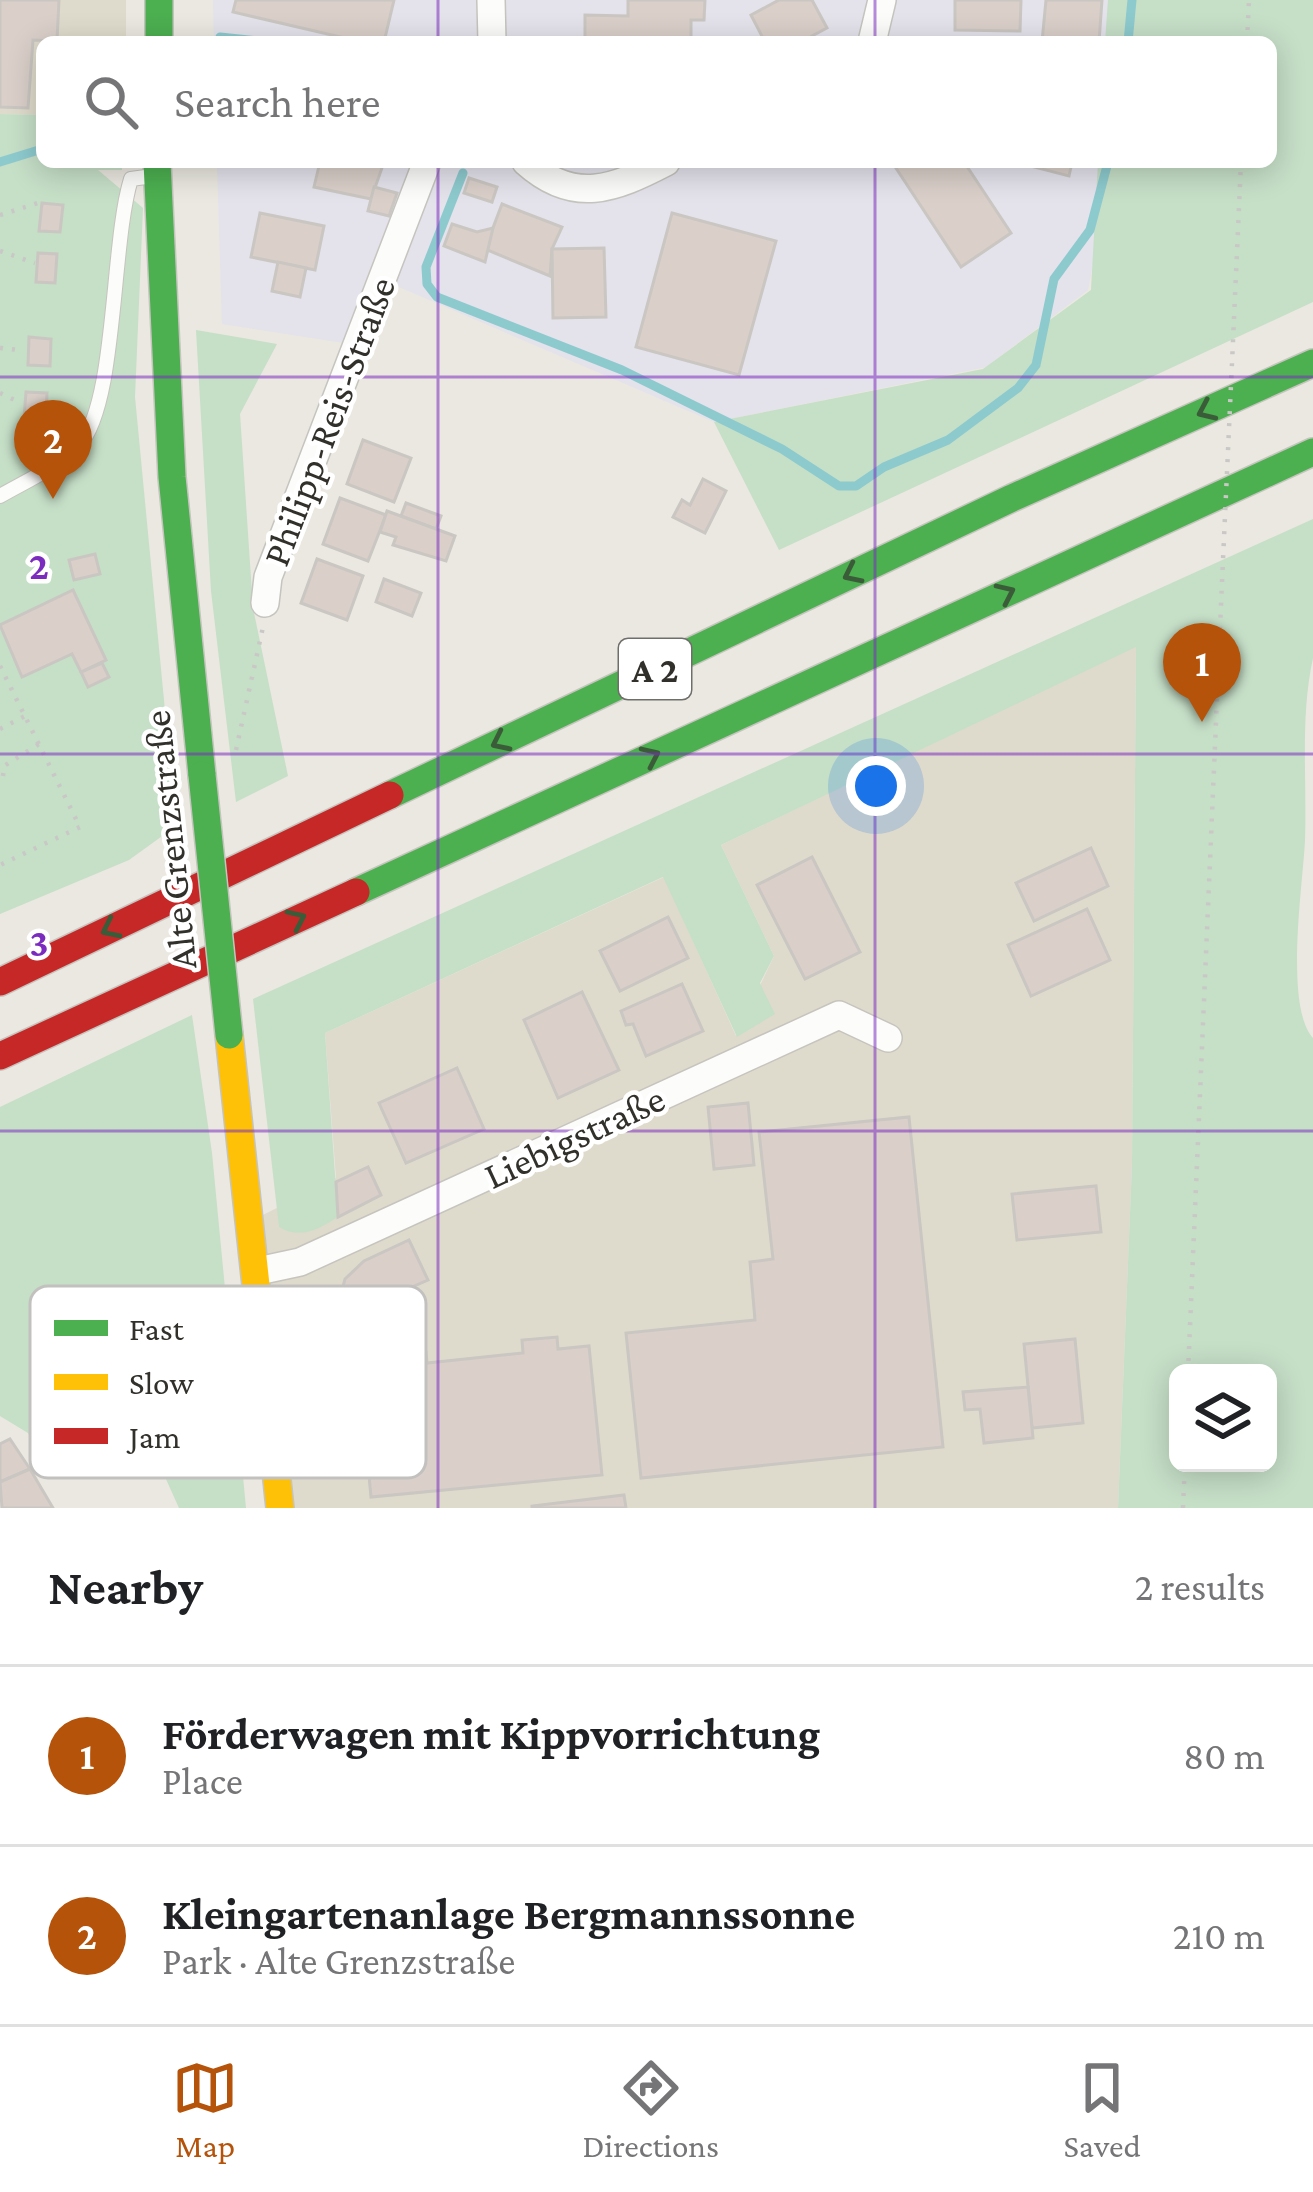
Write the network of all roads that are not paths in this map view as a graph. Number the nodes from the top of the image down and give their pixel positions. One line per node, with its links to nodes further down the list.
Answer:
1 (159, 0): 4 (main road)
2 (491, 0): 5 (street)
3 (882, 0): 6 (street)
4 (159, 36)
5 (492, 36)
6 (873, 36)
7 (425, 168): 14 (street, Philipp-Reis-Straße)
8 (535, 168): 9 (street)
9 (654, 168)
10 (157, 169): 13 (lane); 18 (main road, Alte Grenzstraße, bridge)
11 (1313, 363): 15 (main road, A 2, one-way to 15)
12 (1313, 452): 17 (main road, A 2, one-way to 12)
13 (0, 496)
14 (265, 603)
15 (0, 982)
16 (888, 1038): 18 (street, Liebigstraße)
17 (0, 1056)
18 (258, 1271): 19 (main road, Alte Grenzstraße)
19 (259, 1286)
20 (277, 1478): 21 (main road, Alte Grenzstraße)
21 (280, 1508)

